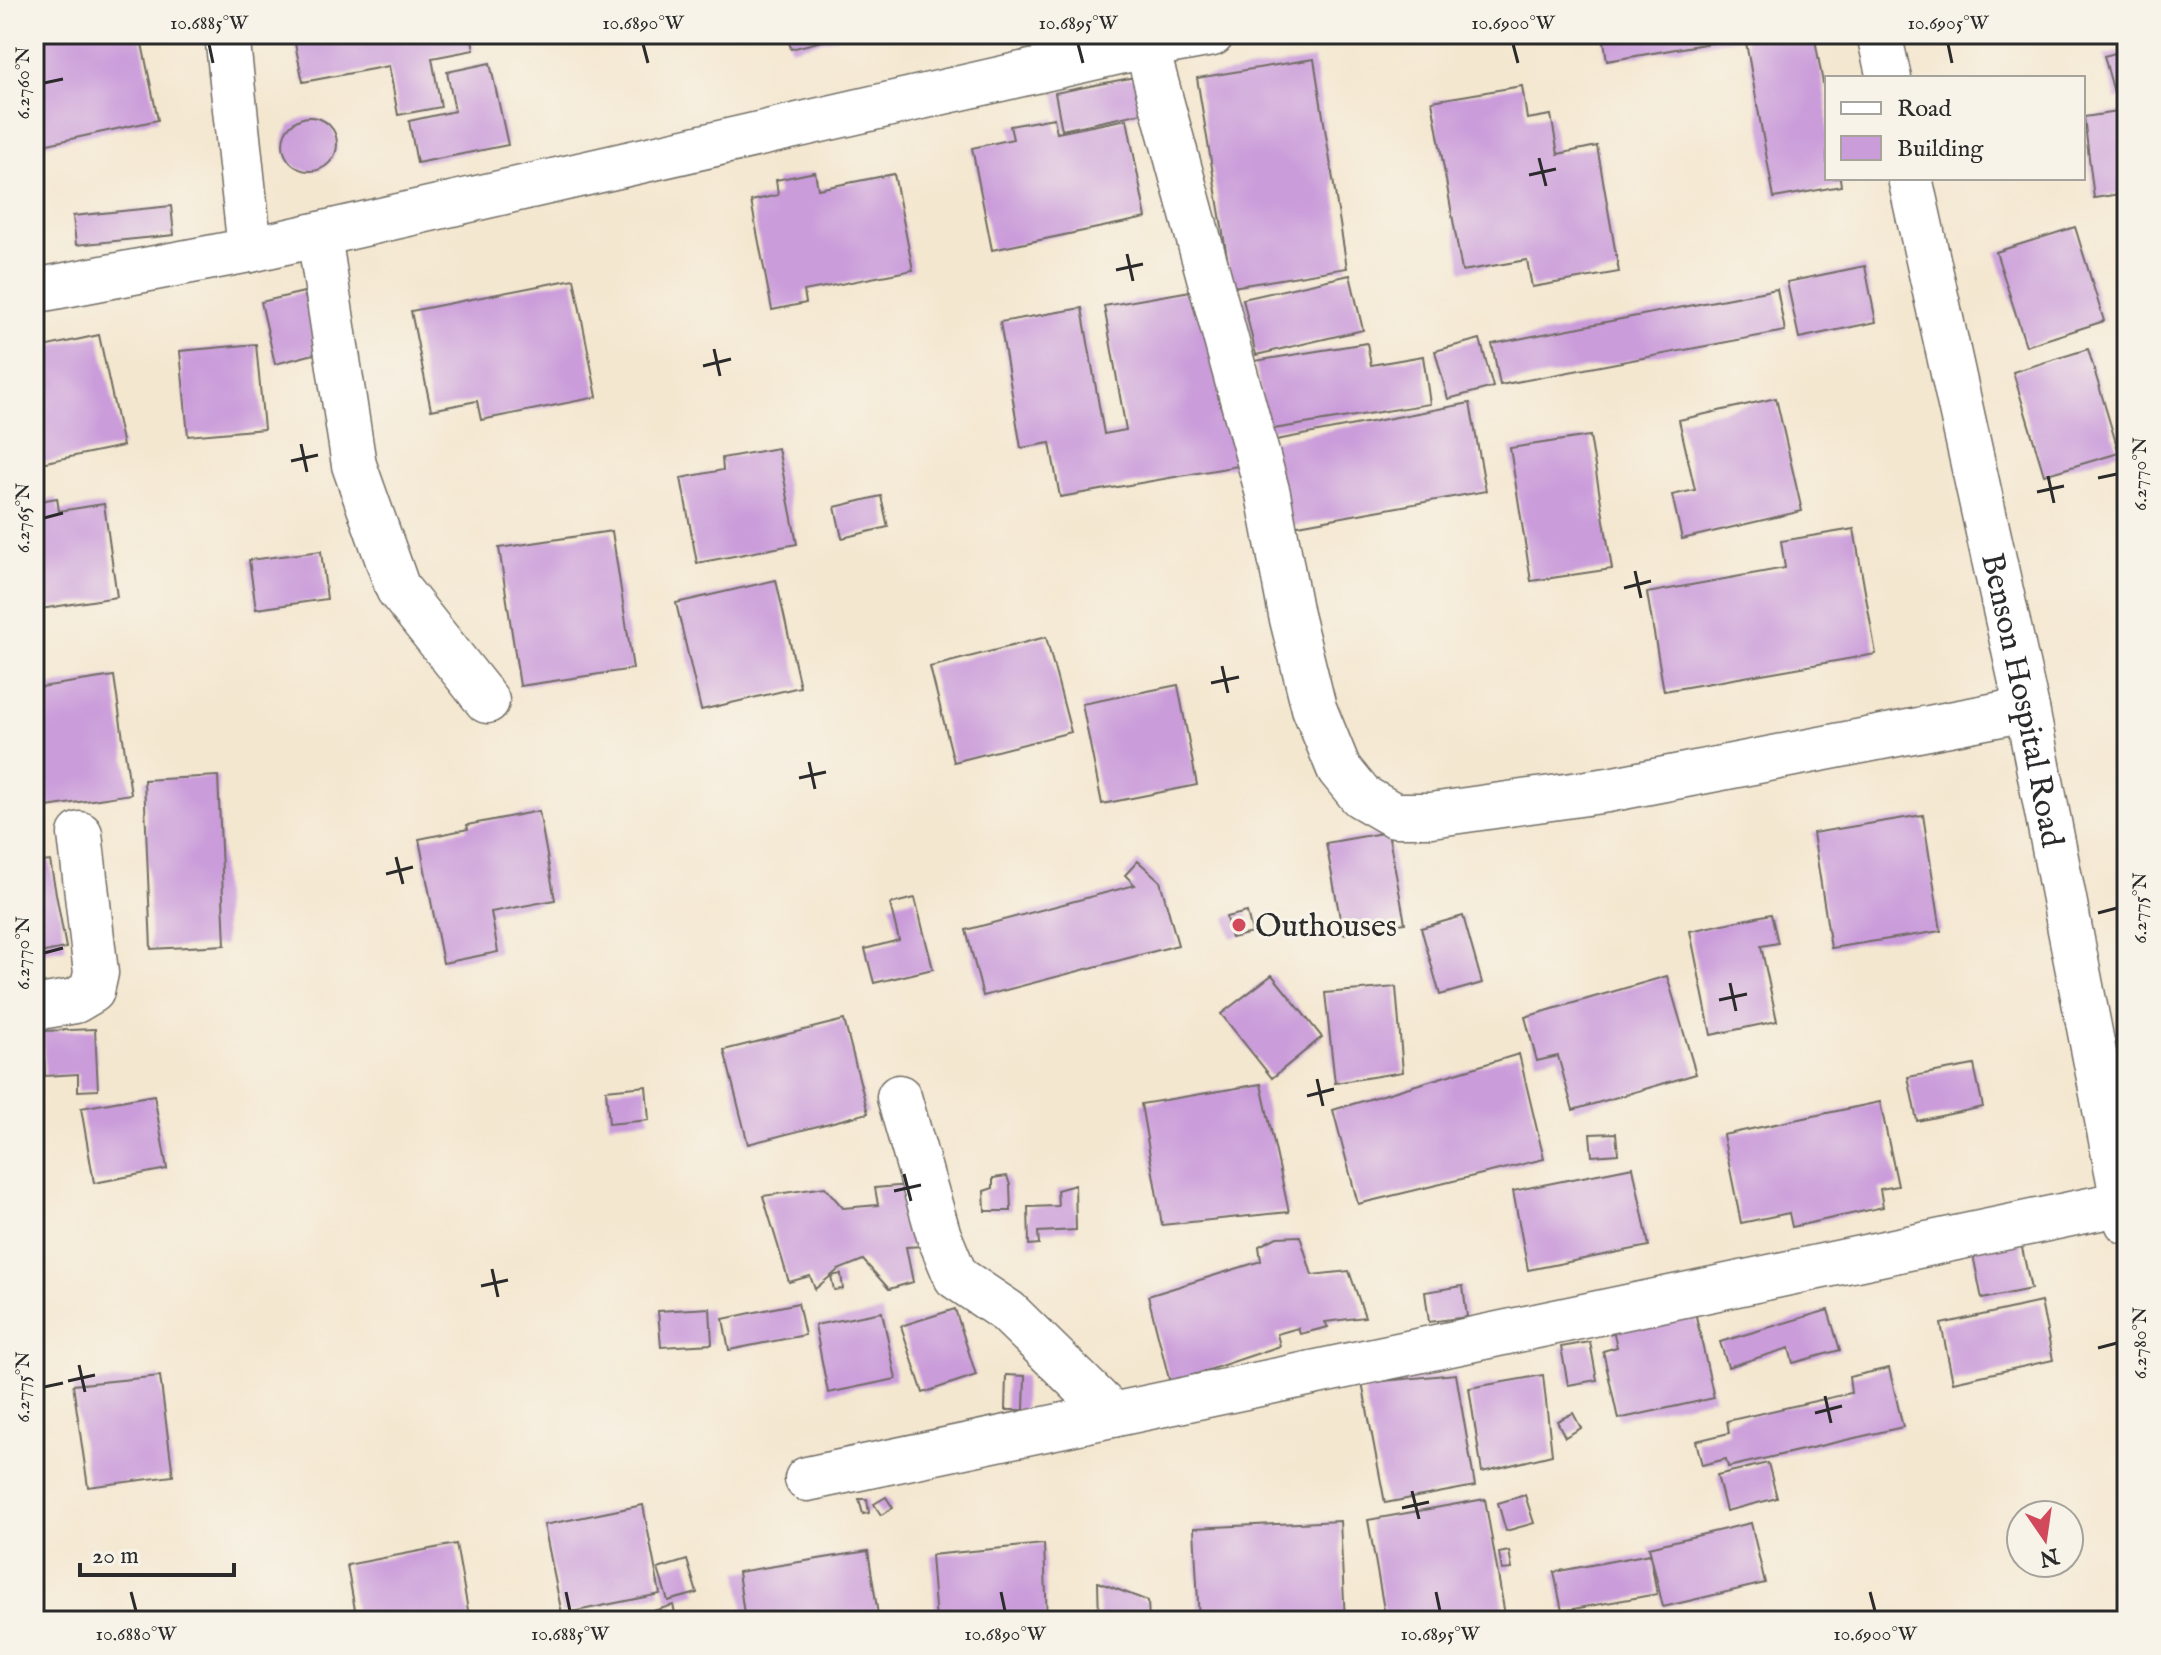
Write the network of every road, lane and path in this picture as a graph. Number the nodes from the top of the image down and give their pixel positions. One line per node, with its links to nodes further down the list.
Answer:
1 (227, 34): 8 (street)
2 (1212, 34): 4 (street)
3 (1879, 34): 5 (street)
4 (1144, 40): 7 (street); 11 (street)
5 (1889, 76)
6 (1910, 180): 11 (street, Benson Hospital Road)
7 (319, 235): 8 (street); 10 (street)
8 (250, 250): 9 (street)
9 (34, 291)
10 (487, 701)
11 (2027, 709): 15 (street, Benson Hospital Road)
12 (80, 834): 13 (street)
13 (34, 1008)
14 (899, 1097): 16 (street)
15 (2125, 1212): 16 (street)
16 (1113, 1415): 17 (street)
17 (807, 1479)

